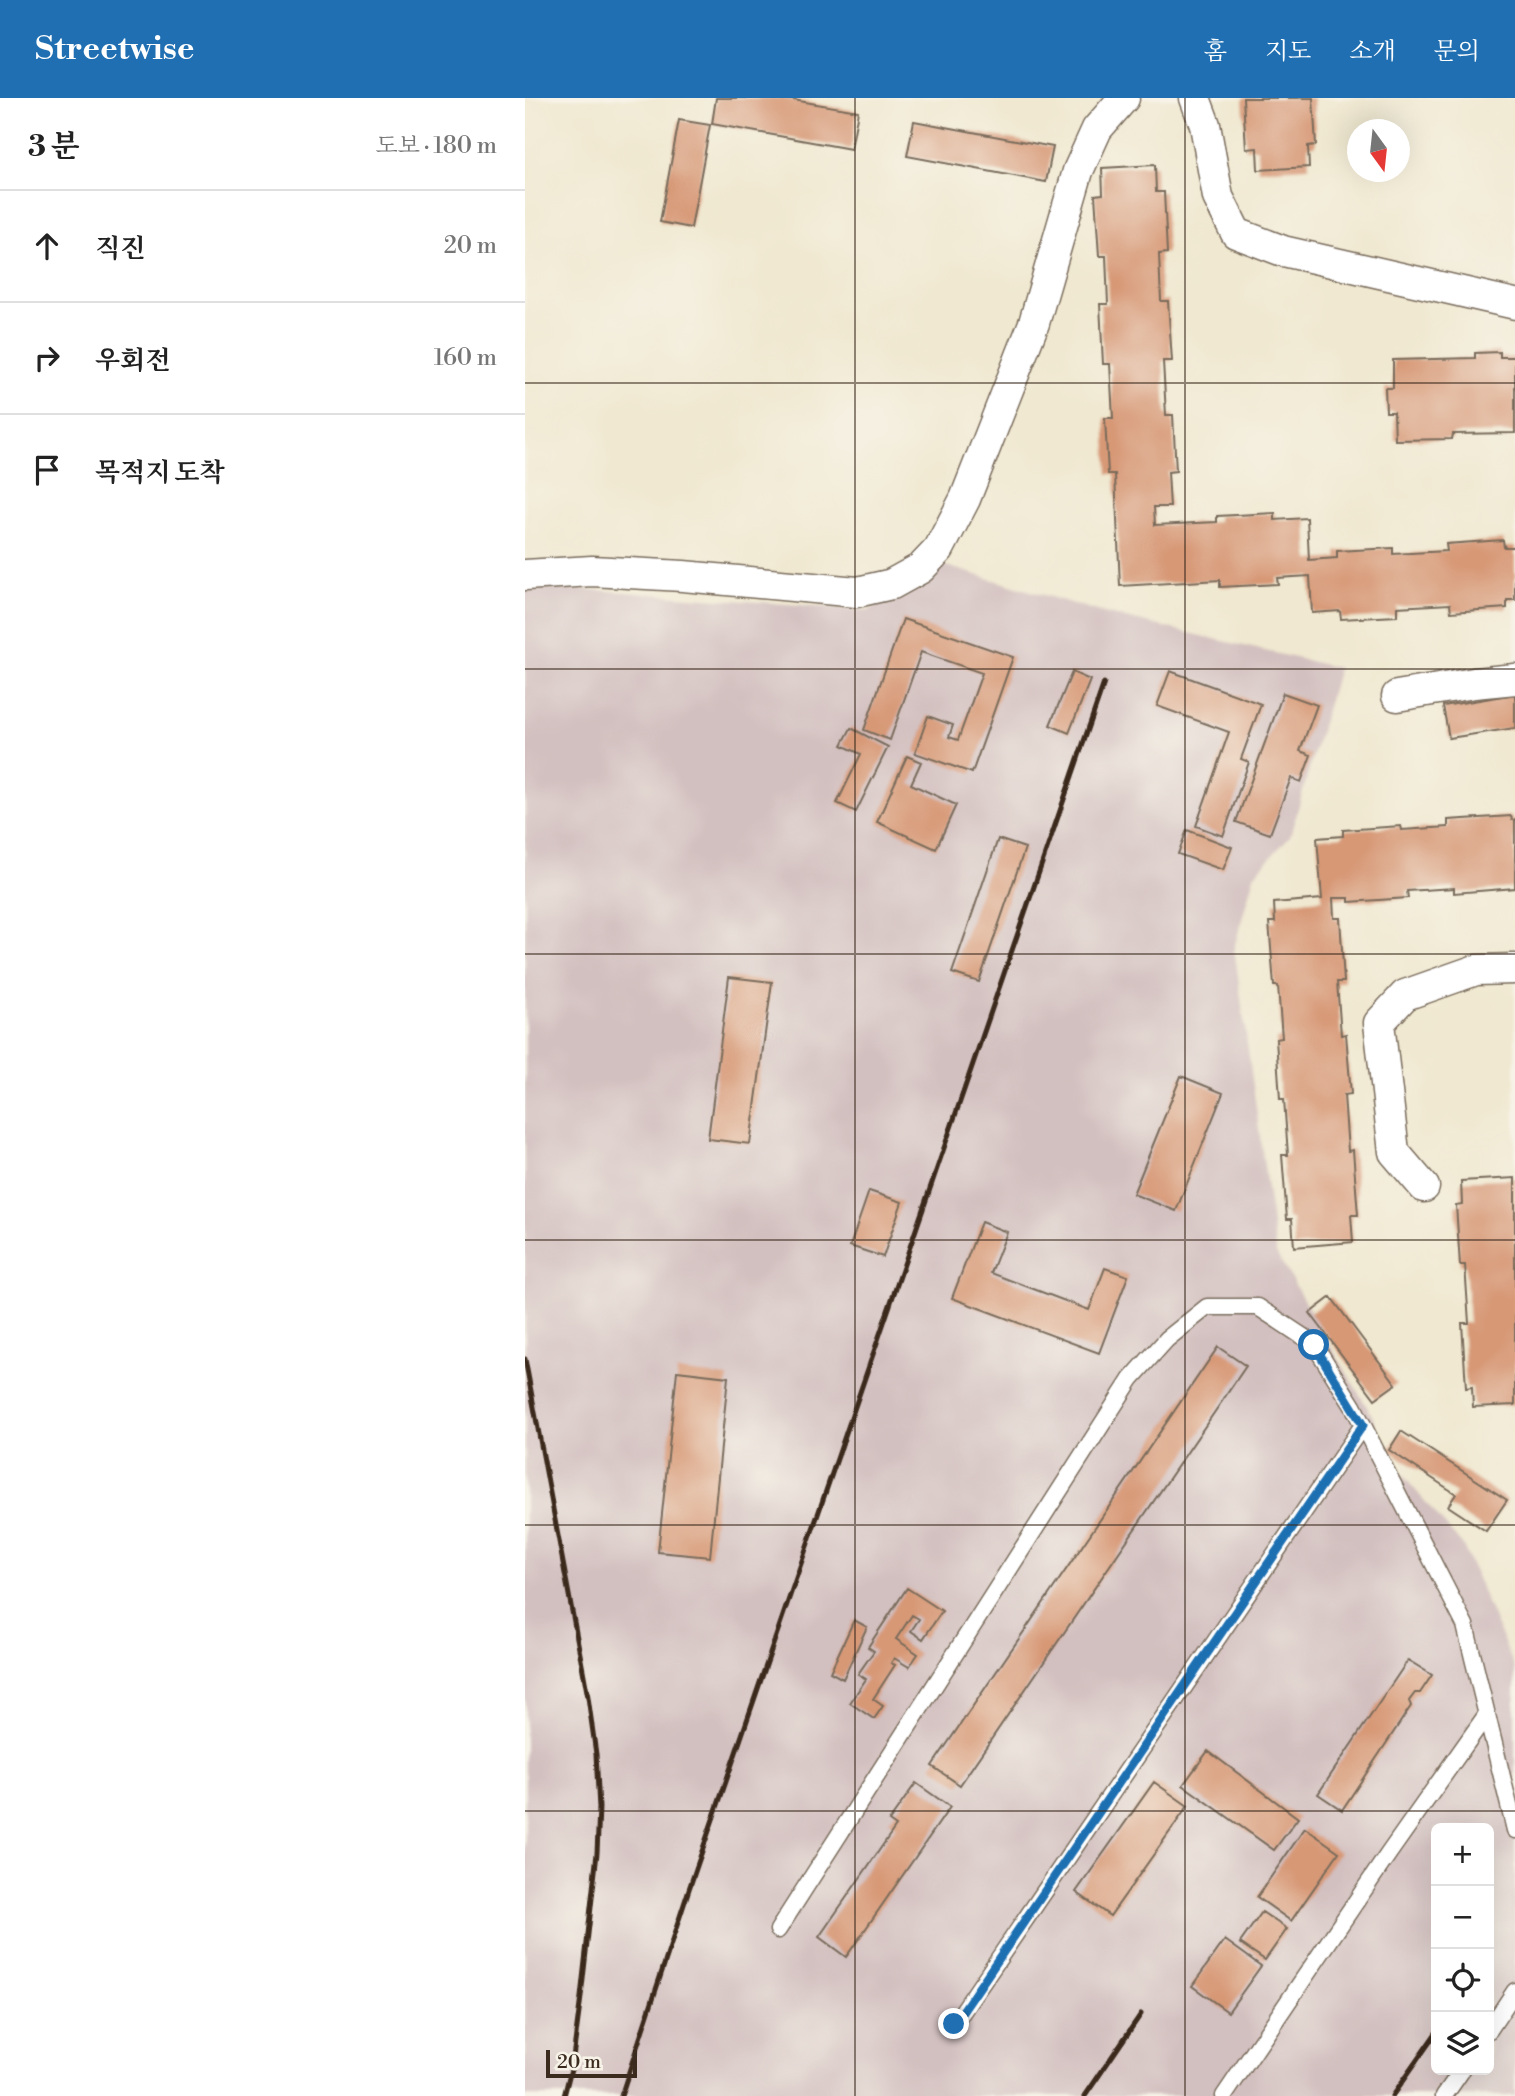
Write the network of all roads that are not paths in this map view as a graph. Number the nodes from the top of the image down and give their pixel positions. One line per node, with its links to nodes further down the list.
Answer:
1 (1124, 98): 4 (street)
2 (1195, 98): 3 (street)
3 (1515, 304)
4 (525, 575)
5 (1515, 679): 6 (street)
6 (1398, 696)
7 (1515, 969): 8 (street)
8 (1424, 1187)
9 (1363, 1425): 10 (lane); 12 (lane); 15 (lane)
10 (1487, 1714): 11 (lane); 17 (lane)
11 (1515, 1830)
12 (778, 1930)
13 (1515, 1991): 14 (lane)
14 (1494, 2022)
15 (954, 2024)
16 (1459, 2075): 18 (lane)
17 (1224, 2096)
18 (1444, 2096)

